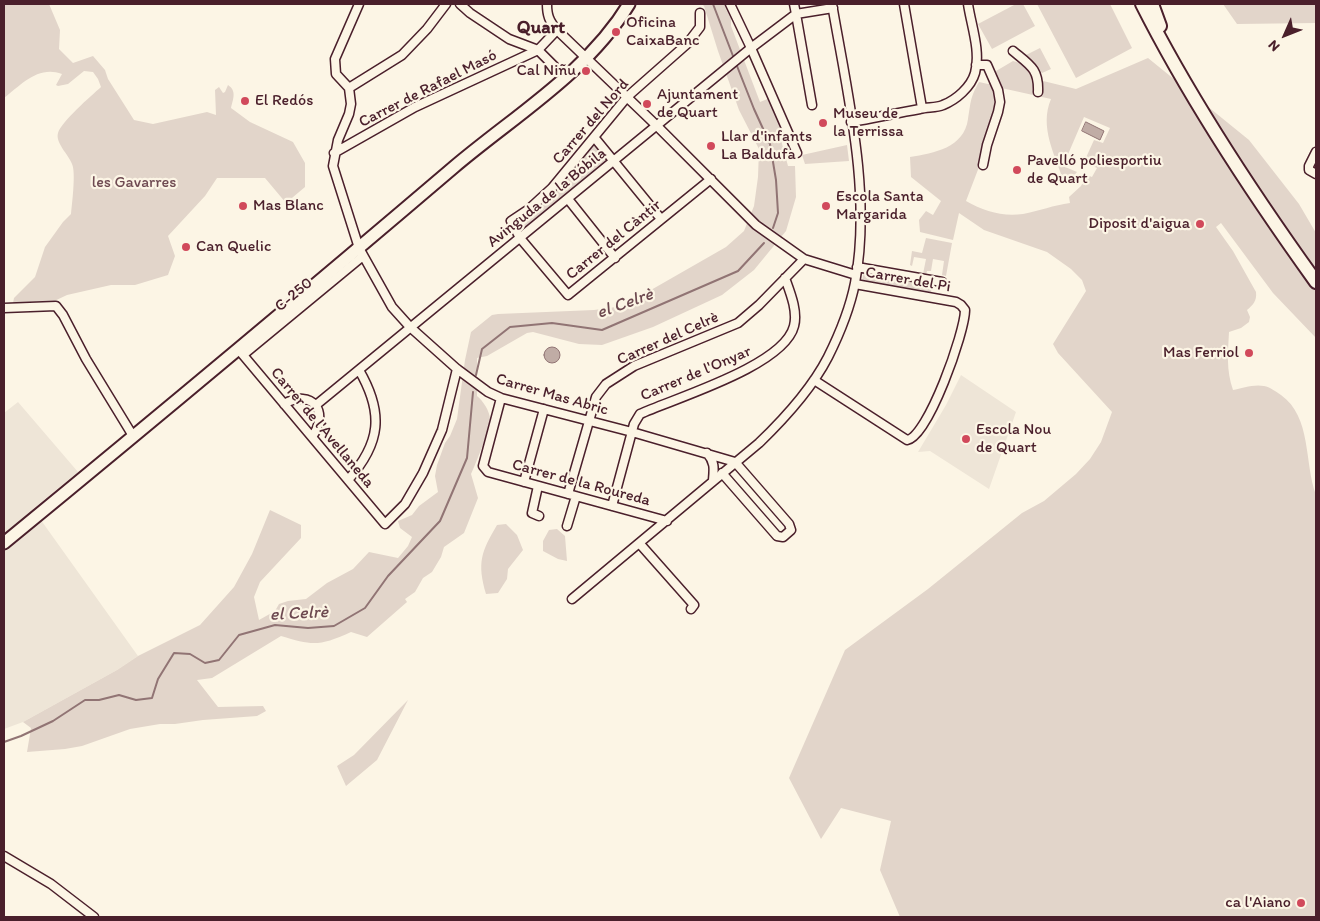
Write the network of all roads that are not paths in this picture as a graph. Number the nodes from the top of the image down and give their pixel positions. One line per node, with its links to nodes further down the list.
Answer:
1 (359, 4): 24 (street)
2 (446, 4): 24 (street)
3 (460, 4): 19 (street)
4 (546, 4): 17 (street, Carrer del Pi)
5 (629, 4): 21 (main road, C-250)
6 (730, 4): 18 (street)
7 (794, 4): 15 (street)
8 (904, 4): 29 (street)
9 (968, 4): 22 (street)
10 (1136, 4): 16 (main road)
11 (1142, 4): 16 (main road)
12 (1152, 4): 26 (main road)
13 (832, 6): 15 (street); 30 (street)
14 (700, 13): 27 (street, Carrer del Nord)
15 (796, 14): 18 (street, Avinguda de la Bóbila); 28 (street)
16 (1150, 21): 26 (main road)
17 (557, 30): 19 (street, Carrer de Rafael Masó); 21 (street, Carrer del Pi)
18 (751, 48): 31 (street, Avinguda de la Bóbila); 35 (street)
19 (538, 50): 23 (street); 34 (street, Carrer de Rafael Masó)
20 (1013, 52): 25 (street)
21 (586, 58): 23 (main road, C-250); 27 (street, Carrer del Pi)
22 (976, 66): 29 (street); 37 (street)
23 (565, 77): 43 (main road, C-250)
24 (349, 88): 34 (street)
25 (1038, 92)
26 (1192, 96): 49 (main road)
27 (627, 97): 31 (street, Carrer del Pi); 32 (street, Carrer del Nord)
28 (812, 105)
29 (922, 108): 30 (street)
30 (852, 122): 46 (street)
31 (658, 126): 36 (street, Avinguda de la Bóbila); 39 (street, Carrer del Pi)
32 (594, 137): 36 (street); 42 (street, Carrer del Nord)
33 (1316, 152): 38 (street)
34 (334, 153): 43 (street, Carrer Mas Abric)
35 (797, 154)
36 (614, 161): 40 (street, Avinguda de la Bóbila); 41 (street)
37 (983, 165)
38 (1316, 174)
39 (711, 179): 41 (street, Carrer del Càntir); 45 (street, Carrer del Pi)
40 (568, 199): 42 (street, Avinguda de la Bóbila); 44 (street)
41 (661, 219): 44 (street, Carrer del Càntir)
42 (520, 238): 44 (street, Carrer del Càntir); 52 (street, Avinguda de la Bóbila)
43 (361, 252): 52 (street, Carrer Mas Abric); 53 (main road, C-250)
44 (614, 258)
45 (804, 260): 46 (street, Carrer del Pi); 47 (street, Carrer del Celrè)
46 (857, 271): 48 (street, Carrer del Pi); 50 (street)
47 (785, 278): 61 (street, Carrer del Celrè); 62 (street, Carrer de l'Onyar)
48 (942, 282)
49 (1316, 282)
50 (855, 284): 56 (street); 56 (street, Carrer del Pi)
51 (4, 308): 63 (street)
52 (410, 326): 54 (street, Carrer Mas Abric); 55 (street, Avinguda de la Bóbila)
53 (241, 352): 58 (street, Carrer de l'Avellaneda); 63 (main road, C-250)
54 (457, 369): 57 (street, Carrer Mas Abric); 68 (street, Carrer de l'Avellaneda)
55 (359, 370): 59 (street, Avinguda de la Bóbila); 68 (street)
56 (814, 380): 66 (street)
57 (501, 398): 60 (street, Carrer Mas Abric); 70 (street, Carrer de la Roureda)
58 (284, 404): 59 (street); 64 (street, Carrer de l'Avellaneda)
59 (316, 405): 64 (street)
60 (544, 409): 61 (street, Carrer Mas Abric); 70 (street)
61 (589, 420): 62 (street, Carrer Mas Abric); 72 (street, Carrer del Celrè)
62 (632, 432): 65 (street, Carrer Mas Abric); 73 (street, Carrer de l'Onyar)
63 (133, 436): 77 (main road, C-250)
64 (312, 437): 68 (street, Carrer de l'Avellaneda)
65 (707, 453): 66 (street, Carrer Mas Abric); 69 (street)
66 (735, 462): 67 (street); 67 (street)
67 (722, 473): 69 (street)
68 (348, 480)
69 (713, 480): 75 (street)
70 (524, 482): 71 (street, Carrer de la Roureda)
71 (538, 486): 72 (street, Carrer de la Roureda); 74 (street)
72 (572, 495): 73 (street, Carrer de la Roureda); 76 (street, Carrer del Celrè)
73 (612, 506): 75 (street, Carrer de la Roureda)
74 (539, 516)
75 (667, 521): 78 (street)
76 (567, 526)
77 (4, 544)
78 (640, 544): 79 (street); 80 (street)
79 (572, 600)
80 (691, 609)
81 (4, 856): 82 (street)
82 (94, 917)

